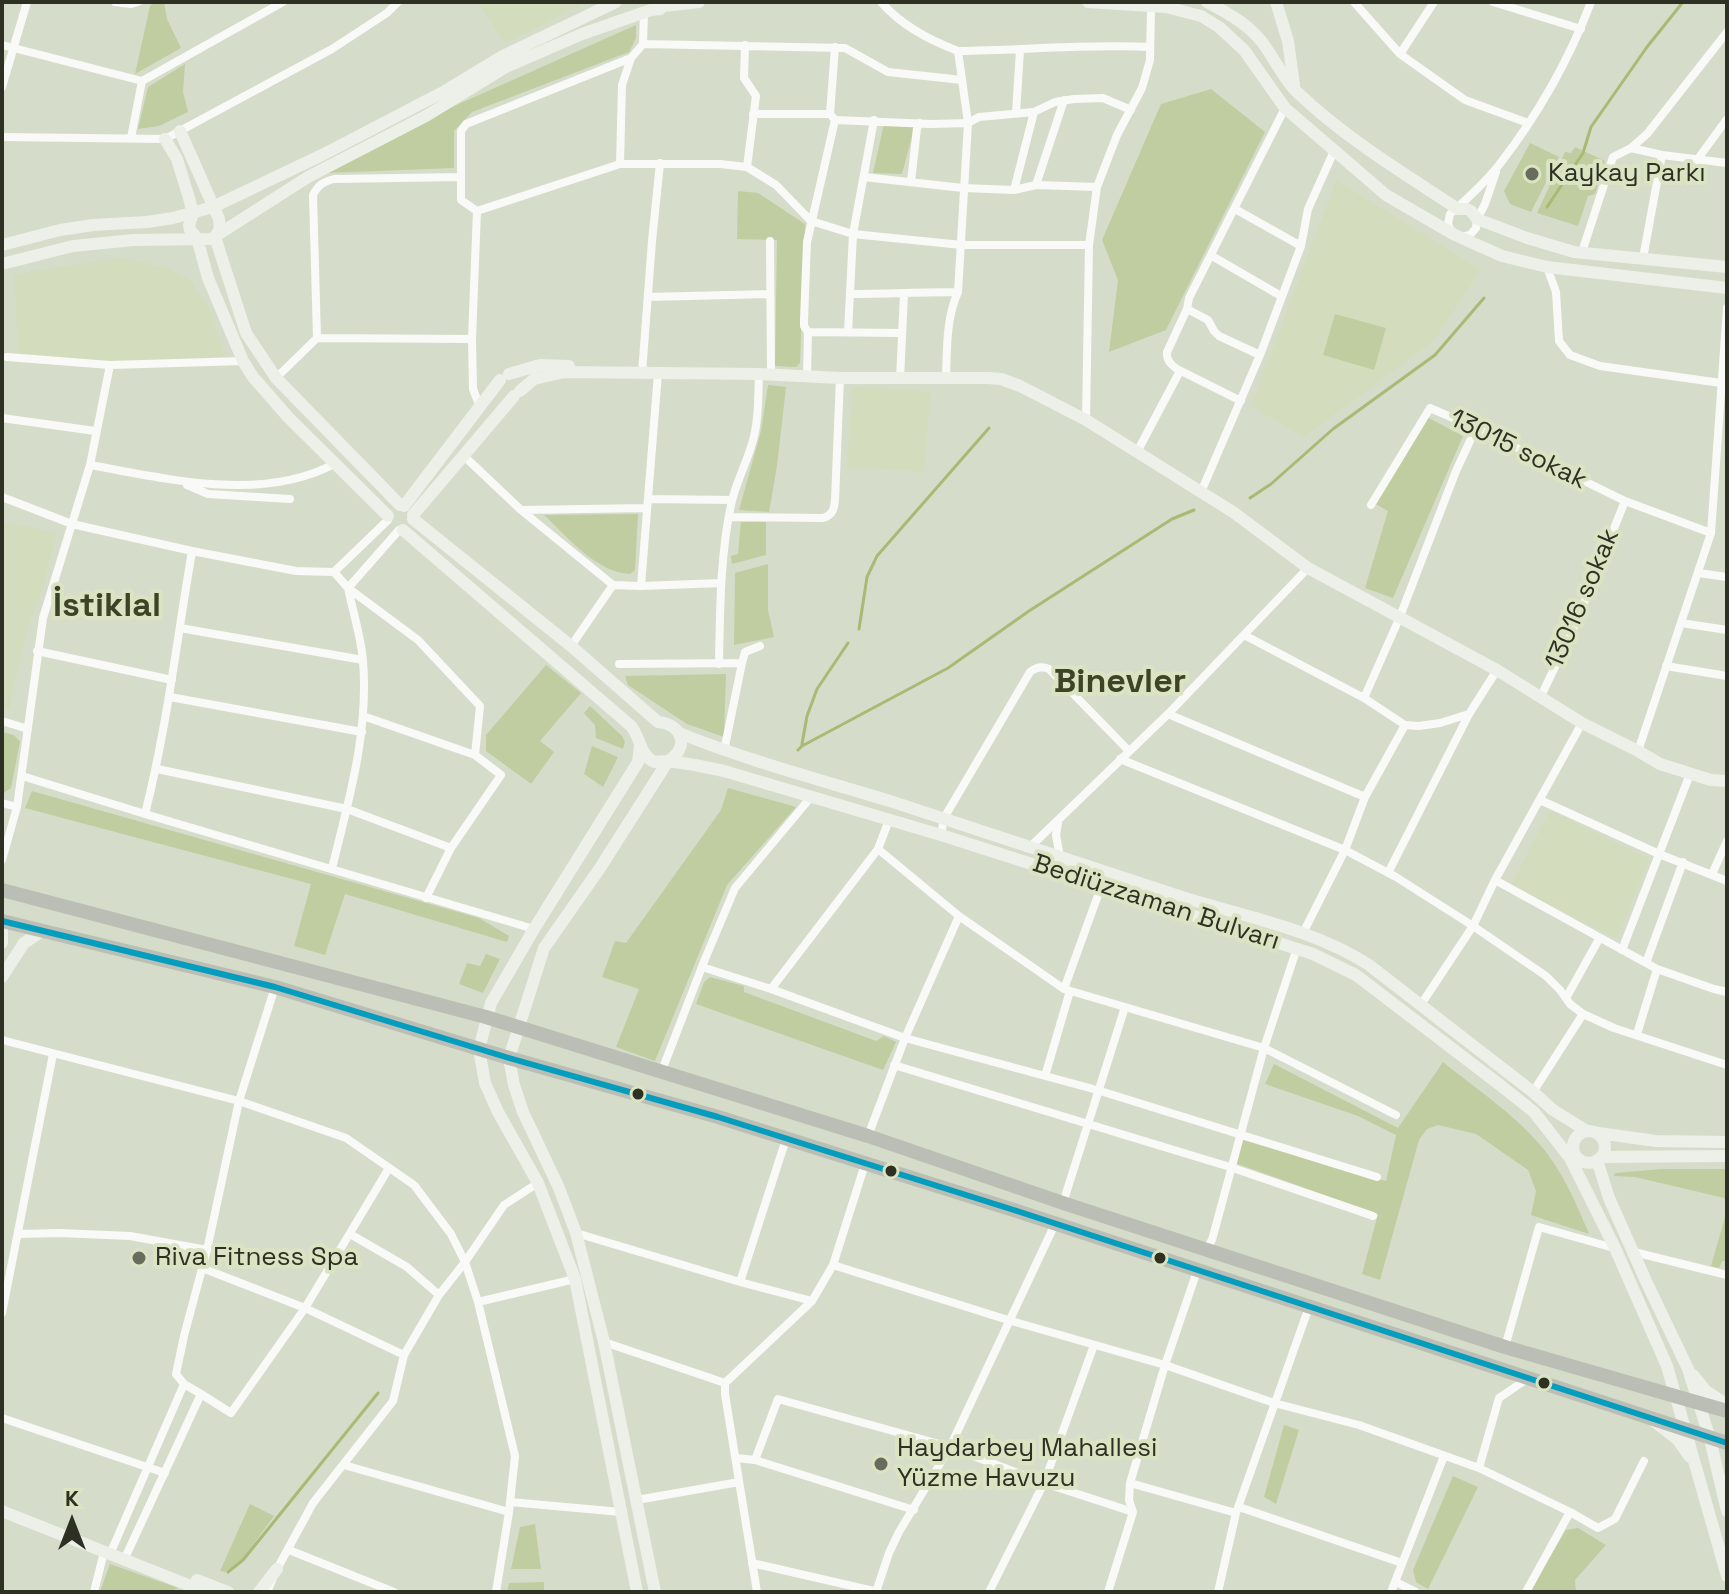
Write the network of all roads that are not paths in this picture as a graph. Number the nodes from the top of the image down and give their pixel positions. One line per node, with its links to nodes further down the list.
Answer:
1 (27, 2): 28 (street)
2 (115, 2): 3 (street)
3 (138, 2)
4 (283, 2): 34 (street)
5 (398, 2): 49 (street)
6 (616, 2): 71 (street)
7 (699, 2): 16 (street)
8 (881, 2): 30 (street)
9 (1088, 2): 17 (street)
10 (1207, 2): 22 (street)
11 (1276, 2): 19 (street)
12 (1354, 2): 31 (street)
13 (1434, 2): 31 (street)
14 (1493, 2): 20 (street)
15 (1591, 2): 20 (street)
16 (666, 4): 18 (street)
17 (1151, 6): 27 (street); 38 (street)
18 (645, 8): 23 (street); 80 (street)
19 (1284, 29): 22 (street); 36 (street)
20 (1581, 29): 48 (street)
21 (1727, 32): 53 (street)
22 (1260, 39): 36 (street)
23 (643, 44): 25 (street); 32 (street)
24 (2, 45): 28 (street)
25 (745, 45): 26 (street); 42 (street)
26 (835, 47): 33 (street); 43 (street)
27 (1150, 47): 29 (street); 39 (street)
28 (13, 48): 34 (street); 35 (street)
29 (1020, 50): 30 (street); 41 (street)
30 (958, 51): 33 (street)
31 (1400, 54): 48 (street)
32 (631, 58): 59 (street); 62 (street)
33 (962, 80): 47 (street)
34 (142, 81): 51 (street)
35 (2, 87)
36 (1294, 89): 74 (street)
37 (1064, 100): 39 (street); 40 (street); 65 (street)
38 (1285, 108): 54 (street); 73 (street)
39 (1131, 110): 66 (street)
40 (1034, 112): 41 (street); 68 (street)
41 (1016, 113): 47 (street)
42 (753, 114): 43 (street); 60 (street)
43 (832, 117): 45 (street); 79 (street)
44 (1727, 119): 56 (street)
45 (874, 120): 46 (street); 63 (street)
46 (920, 123): 47 (street); 64 (street)
47 (968, 123): 67 (street)
48 (1528, 123): 61 (street)
49 (180, 131): 52 (street); 69 (street)
50 (2, 137): 51 (street)
51 (131, 138): 52 (street)
52 (165, 139): 70 (street)
53 (1631, 148): 55 (street); 91 (street)
54 (1334, 151): 82 (street); 90 (street)
55 (1662, 155): 56 (street); 93 (street)
56 (1697, 160): 58 (street)
57 (660, 163): 59 (street); 60 (street); 105 (street)
58 (1727, 163)
59 (620, 164): 75 (street)
60 (747, 167): 79 (street)
61 (1498, 167): 74 (street); 78 (street)
62 (460, 177): 75 (street); 111 (street)
63 (864, 177): 64 (street); 81 (street)
64 (911, 182): 67 (street)
65 (1036, 185): 66 (street); 68 (street)
66 (1097, 187): 89 (street)
67 (963, 188): 68 (street); 88 (street)
68 (1014, 190)
69 (207, 193): 71 (street); 72 (street)
70 (189, 198): 76 (street); 77 (street)
71 (228, 200): 72 (street)
72 (213, 207): 76 (street); 83 (street)
73 (1235, 209): 90 (street); 92 (street)
74 (1458, 209): 78 (street); 82 (street)
75 (477, 211): 112 (street)
76 (193, 214): 77 (street); 84 (street)
77 (173, 218): 87 (street)
78 (1477, 219): 82 (street); 91 (street)
79 (811, 221): 81 (street); 108 (street)
80 (238, 222): 83 (street); 95 (street)
81 (853, 234): 88 (street); 102 (street)
82 (1456, 235): 96 (street)
83 (215, 237): 84 (street); 95 (street)
84 (197, 238): 85 (street); 98 (street)
85 (173, 239): 94 (street); 98 (street)
86 (770, 241): 101 (street)
87 (2, 245)
88 (962, 245): 89 (street); 100 (street)
89 (1089, 245): 133 (street)
90 (1301, 246): 104 (street)
91 (1582, 252): 93 (street)
92 (1212, 256): 104 (street); 107 (street)
93 (1643, 258): 97 (street)
94 (2, 264)
95 (224, 266): 124 (street)
96 (1547, 267): 99 (street); 128 (street)
97 (1727, 267)
98 (206, 271): 115 (street)
99 (1727, 288)
100 (958, 292): 103 (street); 126 (street)
101 (770, 294): 105 (street); 121 (street)
102 (850, 294): 103 (street); 109 (street)
103 (904, 294): 110 (street)
104 (1281, 296): 113 (street)
105 (648, 297): 119 (street)
106 (1727, 308): 128 (street)
107 (1187, 309): 113 (street); 117 (street)
108 (808, 332): 109 (street); 123 (street)
109 (848, 332): 110 (street)
110 (901, 333): 127 (street)
111 (317, 338): 112 (street); 124 (street)
112 (472, 339): 131 (street)
113 (1260, 355): 130 (street)
114 (7, 357): 116 (street)
115 (243, 361): 116 (street); 139 (street)
116 (110, 365): 136 (street)
117 (1180, 371): 130 (street); 137 (street)
118 (627, 373): 119 (street); 122 (street); 129 (street)
119 (642, 373): 120 (street)
120 (658, 373): 121 (street); 147 (street)
121 (765, 375): 123 (street); 145 (street)
122 (505, 377): 129 (street); 129 (street); 131 (street)
123 (807, 377): 125 (street)
124 (276, 378): 150 (street)
125 (840, 378): 127 (street); 151 (street)
126 (946, 378): 127 (street); 133 (street)
127 (900, 379)
128 (1721, 383): 155 (street)
129 (517, 394): 138 (street)
130 (1241, 401): 142 (street)
131 (480, 407): 150 (street)
132 (4, 419): 135 (street); 136 (street)
133 (1086, 420): 137 (street)
134 (1476, 428): 146 (street, 13015 sokak); 148 (street, 13015 sokak); 165 (street)
135 (2, 430)
136 (95, 431): 140 (street)
137 (1137, 452): 142 (street)
138 (464, 456): 149 (street); 150 (street)
139 (336, 463): 141 (street); 152 (street)
140 (90, 465): 141 (street); 153 (street)
141 (179, 481): 144 (street)
142 (1201, 492): 157 (street)
143 (2, 497): 153 (street)
144 (290, 499)
145 (732, 500): 147 (street); 151 (street)
146 (1625, 501): 155 (street, 13015 sokak); 181 (street, 13016 sokak)
147 (647, 504): 149 (street); 163 (street)
148 (1371, 505)
149 (521, 510): 162 (street)
150 (408, 511): 152 (street); 154 (street); 170 (street)
151 (729, 517): 161 (street)
152 (388, 518): 154 (street); 158 (street)
153 (72, 524): 156 (street); 172 (street)
154 (401, 530): 164 (street); 194 (street)
155 (1711, 533): 159 (street)
156 (192, 551): 158 (street); 167 (street)
157 (1308, 568): 165 (street); 169 (street)
158 (334, 572): 164 (street)
159 (1698, 573): 160 (street); 166 (street)
160 (1727, 577)
161 (721, 583): 163 (street); 176 (street)
162 (613, 585): 163 (street); 170 (street)
163 (641, 586)
164 (348, 588): 173 (street); 198 (street)
165 (1399, 619): 178 (street); 183 (street)
166 (1681, 623): 168 (street); 177 (street)
167 (180, 628): 173 (street); 180 (street)
168 (1727, 630)
169 (1244, 635): 183 (street); 184 (street)
170 (571, 646): 188 (street)
171 (760, 646): 174 (street)
172 (37, 651): 180 (street); 191 (street)
173 (363, 660): 186 (street)
174 (742, 663): 176 (street); 195 (street)
175 (619, 664): 176 (street)
176 (719, 664)
177 (1666, 666): 179 (street); 197 (street)
178 (1497, 670): 181 (street); 185 (street)
179 (1727, 676)
180 (172, 680): 182 (street)
181 (1541, 696): 189 (street)
182 (170, 697): 192 (street); 201 (street)
183 (1364, 698): 190 (street)
184 (1168, 714): 196 (street); 206 (street)
185 (1469, 714): 190 (street); 226 (street)
186 (363, 716): 192 (street); 198 (street)
187 (2, 721): 191 (street)
188 (658, 722): 193 (street); 194 (street)
189 (1582, 723): 197 (street); 207 (street)
190 (1405, 725): 206 (street)
191 (28, 729): 203 (street)
192 (362, 732): 210 (street)
193 (679, 733): 195 (street, Bediüzzaman Bulvarı); 200 (street)
194 (640, 743): 200 (street); 237 (street)
195 (724, 751): 212 (street, Bediüzzaman Bulvarı)
196 (1129, 751): 199 (street); 212 (street)
197 (1638, 751): 202 (street)
198 (475, 755): 218 (street)
199 (1120, 759): 214 (street); 220 (street)
200 (668, 761): 205 (street, Bediüzzaman Bulvarı); 257 (street)
201 (157, 769): 210 (street); 211 (street)
202 (1690, 774): 204 (street); 221 (street)
203 (22, 776): 209 (street); 211 (street)
204 (1727, 781)
205 (811, 797): 213 (street, Bediüzzaman Bulvarı); 245 (street)
206 (1365, 797): 220 (street)
207 (1540, 800): 221 (street); 228 (street)
208 (2, 803): 209 (street)
209 (17, 807): 223 (street)
210 (347, 809): 218 (street); 225 (street)
211 (145, 814): 225 (street)
212 (944, 818): 215 (street); 217 (street, Bediüzzaman Bulvarı)
213 (889, 820): 215 (street, Bediüzzaman Bulvarı); 219 (street)
214 (1058, 822): 217 (street); 222 (street)
215 (941, 835): 230 (street, Bediüzzaman Bulvarı)
216 (1727, 841): 227 (street)
217 (1030, 847): 222 (street, Bediüzzaman Bulvarı)
218 (451, 848): 232 (street)
219 (878, 849): 233 (street); 249 (street)
220 (1345, 850): 226 (street); 239 (street)
221 (1659, 854): 224 (street); 243 (street)
222 (1060, 857): 239 (street, Bediüzzaman Bulvarı)
223 (2, 860)
224 (1683, 862): 227 (street); 244 (street)
225 (332, 868): 232 (street)
226 (1388, 873): 235 (street)
227 (1712, 874): 229 (street)
228 (1495, 880): 235 (street); 240 (street)
229 (1727, 881)
230 (1101, 887): 242 (street, Bediüzzaman Bulvarı); 250 (street)
231 (2, 890): 256 (main road)
232 (426, 898): 237 (street)
233 (959, 916): 250 (street); 259 (street)
234 (2, 921): 238 (main road)
235 (1473, 926): 252 (street); 253 (street)
236 (2, 929): 241 (street)
237 (534, 929): 256 (street)
238 (42, 931): 247 (street); 248 (main road)
239 (1303, 933): 253 (street, Bediüzzaman Bulvarı)
240 (1599, 939): 243 (street); 252 (street)
241 (2, 943)
242 (1297, 948): 262 (street); 285 (street, Bediüzzaman Bulvarı)
243 (1622, 950): 244 (street)
244 (1646, 963): 246 (street)
245 (702, 967): 249 (street); 270 (street)
246 (1657, 969): 251 (street); 258 (street)
247 (2, 977)
248 (275, 987): 261 (main road); 275 (street)
249 (771, 989): 259 (street)
250 (1067, 990): 254 (street); 271 (street)
251 (1727, 992)
252 (1566, 998): 255 (street)
253 (1420, 1006): 274 (street, Bediüzzaman Bulvarı)
254 (1125, 1007): 262 (street); 273 (street)
255 (1583, 1014): 258 (street); 274 (street)
256 (486, 1017): 257 (main road); 263 (street)
257 (518, 1028): 265 (street); 270 (main road)
258 (1637, 1034): 267 (street)
259 (905, 1038): 266 (street); 271 (street)
260 (2, 1040): 264 (street)
261 (457, 1042): 263 (main road); 269 (street)
262 (1264, 1048): 276 (street); 279 (street)
263 (479, 1049): 265 (main road); 269 (street)
264 (53, 1054): 275 (street); 297 (street)
265 (509, 1058): 268 (main road); 272 (street)
266 (894, 1065): 277 (street); 280 (street)
267 (1727, 1065)
268 (542, 1068): 272 (street); 281 (main road)
269 (483, 1073): 290 (street)
270 (661, 1073): 280 (main road)
271 (1045, 1076): 273 (street)
272 (514, 1085): 296 (street)
273 (1097, 1090): 277 (street); 279 (street)
274 (1533, 1092): 278 (street, Bediüzzaman Bulvarı)
275 (239, 1101): 288 (street); 301 (street)
276 (1396, 1115)
277 (1087, 1124): 287 (street); 291 (street)
278 (1592, 1132): 282 (street, Bediüzzaman Bulvarı); 284 (street); 285 (street)
279 (1241, 1134): 287 (street); 289 (street)
280 (868, 1136): 291 (main road)
281 (786, 1139): 286 (main road); 309 (street)
282 (1727, 1142)
283 (1727, 1156): 284 (street)
284 (1599, 1159): 285 (street); 302 (street)
285 (1576, 1163): 299 (street, Bediüzzaman Bulvarı)
286 (865, 1164): 294 (main road); 304 (street)
287 (1230, 1167): 292 (street); 300 (street)
288 (389, 1168): 298 (street); 303 (street)
289 (1377, 1177)
290 (538, 1183): 303 (street); 308 (street)
291 (1063, 1203): 300 (main road)
292 (1373, 1216)
293 (1528, 1223): 295 (street)
294 (1055, 1224): 306 (main road); 316 (street)
295 (1539, 1227): 299 (street); 319 (street)
296 (576, 1233): 309 (street); 317 (street)
297 (18, 1234): 301 (street); 315 (street)
298 (350, 1234): 310 (street); 314 (street)
299 (1615, 1248): 322 (street, Bediüzzaman Bulvarı)
300 (1206, 1249): 319 (main road)
301 (207, 1250): 305 (street)
302 (1633, 1252): 307 (street); 323 (street)
303 (465, 1262): 310 (street); 312 (street)
304 (833, 1265): 311 (street); 316 (street)
305 (202, 1268): 314 (street); 326 (street)
306 (1197, 1271): 313 (main road); 321 (street)
307 (1727, 1275)
308 (575, 1279): 312 (street); 360 (street)
309 (740, 1282): 311 (street)
310 (439, 1295): 320 (street)
311 (812, 1301): 325 (street)
312 (478, 1302): 355 (street)
313 (1309, 1307): 324 (main road); 330 (street)
314 (305, 1308): 320 (street); 328 (street)
315 (2, 1311)
316 (1008, 1320): 318 (street); 339 (street)
317 (604, 1342): 325 (street); 354 (street)
318 (1094, 1345): 321 (street); 352 (street)
319 (1505, 1347): 327 (main road)
320 (404, 1355): 345 (street)
321 (1165, 1365): 330 (street); 353 (street)
322 (1667, 1366): 327 (street); 329 (street, Bediüzzaman Bulvarı)
323 (1688, 1369): 331 (street); 332 (street)
324 (1527, 1379): 334 (main road); 347 (street)
325 (725, 1383): 342 (street)
326 (184, 1384): 328 (street); 346 (street)
327 (1649, 1388): 329 (main road)
328 (201, 1394): 349 (street)
329 (1677, 1396): 331 (main road); 336 (street, Bediüzzaman Bulvarı)
330 (1274, 1403): 340 (street); 357 (street)
331 (1698, 1403): 333 (main road); 337 (street)
332 (1727, 1405)
333 (1727, 1411)
334 (1645, 1417): 336 (main road); 348 (street)
335 (2, 1418): 346 (street)
336 (1686, 1431): 337 (main road); 348 (street, Bediüzzaman Bulvarı)
337 (1710, 1439): 338 (main road); 350 (street)
338 (1727, 1443)
339 (950, 1447): 343 (street); 352 (street); 356 (street)
340 (1444, 1456): 347 (street); 367 (street)
341 (1727, 1457): 350 (street)
342 (736, 1458): 343 (street); 351 (street)
343 (755, 1460): 356 (street)
344 (1644, 1461): 362 (street)
345 (344, 1465): 355 (street); 363 (street)
346 (148, 1467): 349 (street); 364 (street)
347 (1479, 1468): 362 (street)
348 (1696, 1469): 369 (street, Bediüzzaman Bulvarı)
349 (165, 1473): 365 (street)
350 (1719, 1476): 359 (street)
351 (739, 1482): 354 (street); 366 (street)
352 (1044, 1483): 361 (street); 382 (street)
353 (1130, 1483): 357 (street); 361 (street)
354 (637, 1500): 379 (street)
355 (509, 1507): 360 (street); 377 (street)
356 (914, 1510): 381 (street)
357 (1238, 1510): 367 (street); 384 (street)
358 (2, 1511): 364 (street)
359 (1727, 1511)
360 (621, 1512): 378 (street)
361 (1133, 1512): 383 (street)
362 (1570, 1512): 387 (street)
363 (289, 1550): 368 (street); 376 (street)
364 (107, 1553): 365 (street); 371 (street)
365 (124, 1560): 372 (street); 373 (street)
366 (752, 1563): 380 (street); 381 (street)
367 (1402, 1563): 370 (street)
368 (277, 1569): 374 (street); 375 (street)
369 (1727, 1576)
370 (1396, 1582): 385 (street); 386 (street)
371 (94, 1592)
372 (206, 1592)
373 (228, 1592)
374 (259, 1592)
375 (267, 1592)
376 (394, 1592)
377 (496, 1592)
378 (637, 1592)
379 (655, 1592)
380 (757, 1592)
381 (876, 1592)
382 (989, 1592)
383 (1108, 1592)
384 (1218, 1592)
385 (1391, 1592)
386 (1416, 1592)
387 (1526, 1592)

